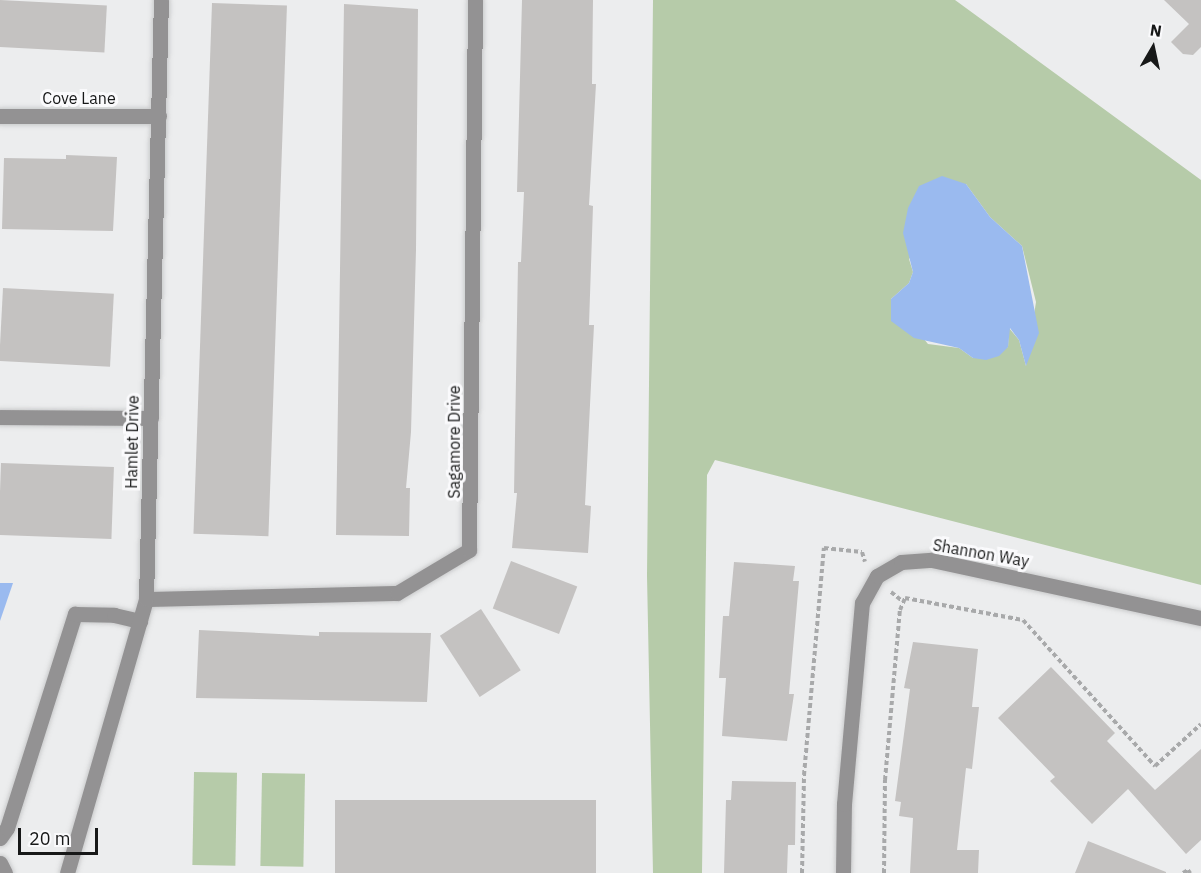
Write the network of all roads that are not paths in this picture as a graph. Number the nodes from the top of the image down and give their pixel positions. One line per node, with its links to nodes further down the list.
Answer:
1 (161, 0): 4 (street, Hamlet Drive)
2 (476, 0): 7 (street, Sagamore Drive)
3 (0, 116): 4 (street, Cove Lane)
4 (159, 116): 6 (street, Hamlet Drive)
5 (0, 417): 6 (street)
6 (151, 418): 7 (street, Hamlet Drive)
7 (146, 599): 9 (street, Hamlet Drive)
8 (1201, 618): 14 (street, Shannon Way)
9 (140, 621): 10 (street); 13 (street, Hamlet Drive)
10 (0, 837)
11 (0, 863): 12 (street)
12 (5, 873)
13 (67, 873)
14 (843, 873)

